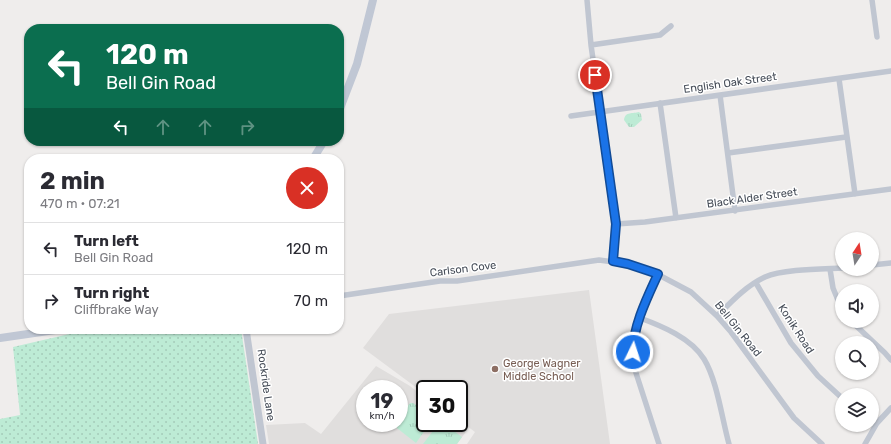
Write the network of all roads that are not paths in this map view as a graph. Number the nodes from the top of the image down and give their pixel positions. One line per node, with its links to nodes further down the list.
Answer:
1 (373, 0): 10 (main road)
2 (587, 0): 6 (street)
3 (872, 0): 5 (street)
4 (671, 26): 6 (street)
5 (877, 37)
6 (591, 45): 12 (street)
7 (891, 71): 8 (street, English Oak Street)
8 (839, 79): 9 (street, English Oak Street); 14 (street)
9 (720, 95): 11 (street, English Oak Street); 15 (street)
10 (344, 99)
11 (660, 103): 12 (street, English Oak Street); 19 (street)
12 (601, 112): 13 (street, English Oak Street); 20 (street)
13 (571, 116)
14 (846, 137): 15 (street); 17 (street)
15 (728, 153): 18 (street)
16 (891, 189): 17 (street, Black Alder Street)
17 (855, 194): 18 (street, Black Alder Street)
18 (735, 211): 19 (street, Black Alder Street)
19 (676, 218): 20 (street, Black Alder Street)
20 (616, 224): 21 (street)
21 (613, 261): 22 (street, Bell Gin Road); 27 (street, Bell Gin Road)
22 (590, 262): 30 (street, Carlson Cove)
23 (891, 263): 24 (street)
24 (879, 264)
25 (830, 269): 26 (street); 28 (street); 29 (street)
26 (835, 269)
27 (658, 274): 31 (street, Bell Gin Road); 32 (street)
28 (756, 283): 31 (street); 38 (street, Konik Road)
29 (835, 293)
30 (344, 295)
31 (717, 316): 45 (street, Bell Gin Road)
32 (640, 318): 43 (street); 44 (street)
33 (858, 328): 37 (street)
34 (28, 334): 36 (main road)
35 (247, 334): 42 (street, Rockride Lane)
36 (0, 338)
37 (891, 360)
38 (835, 392)
39 (891, 408): 40 (street)
40 (879, 418)
41 (870, 432): 46 (street)
42 (263, 444)
43 (659, 444)
44 (729, 444)
45 (822, 444)
46 (866, 444)

